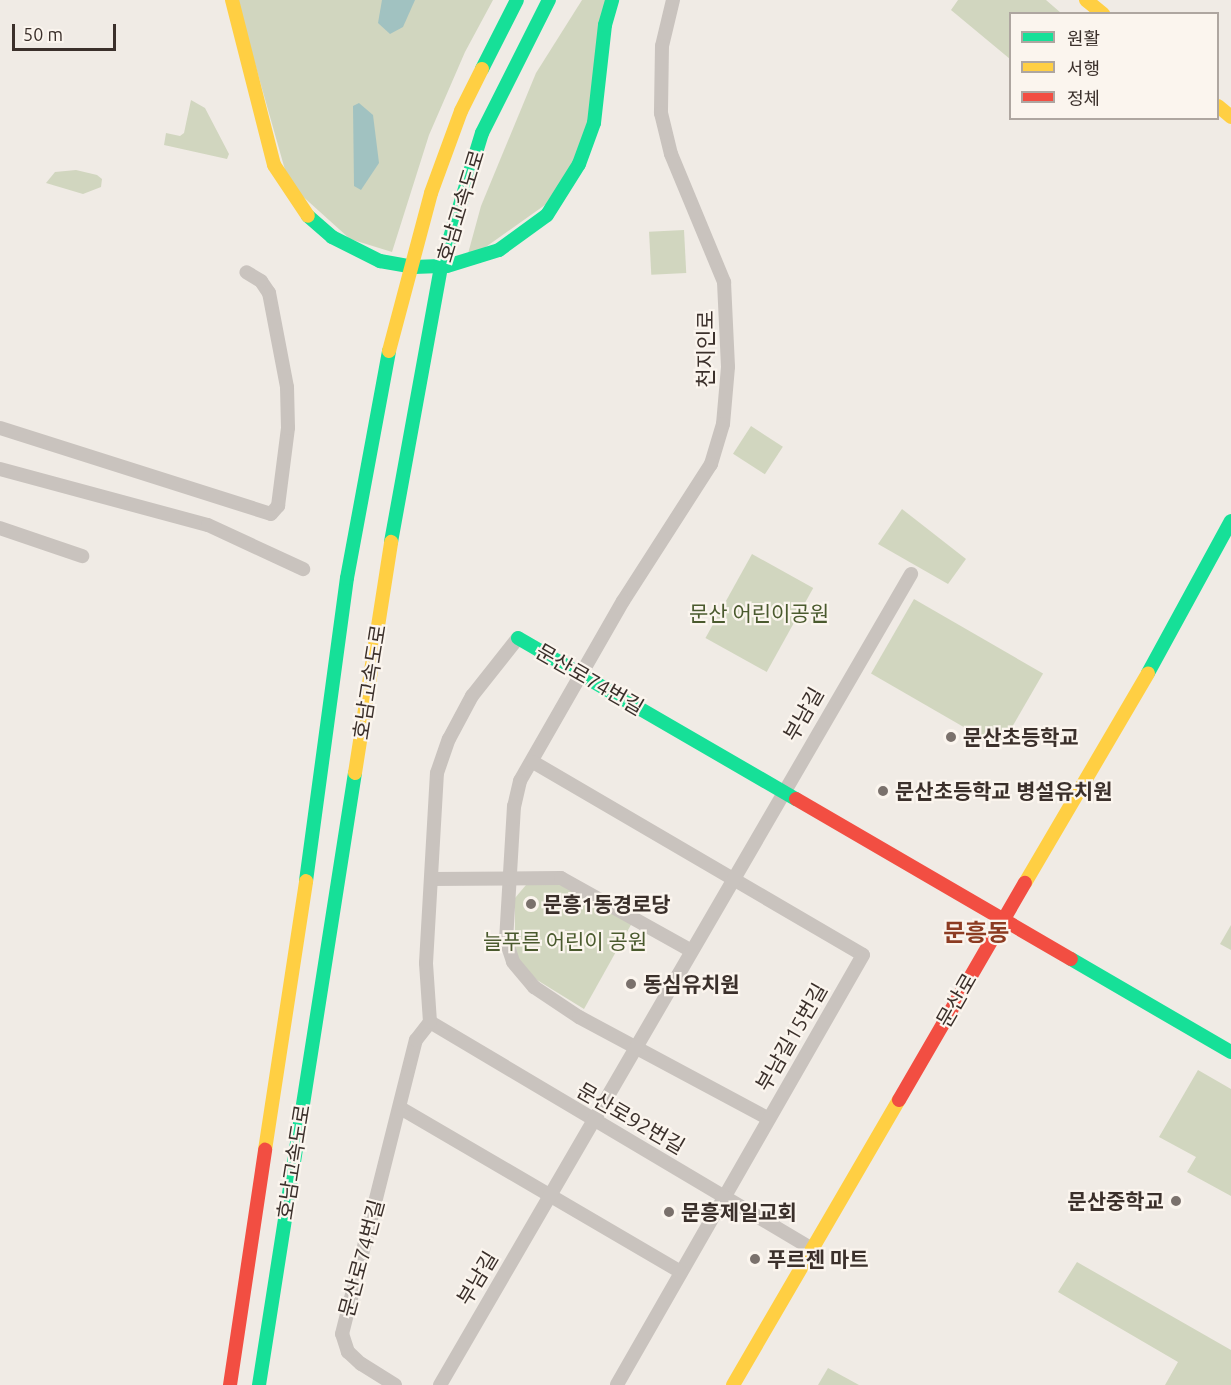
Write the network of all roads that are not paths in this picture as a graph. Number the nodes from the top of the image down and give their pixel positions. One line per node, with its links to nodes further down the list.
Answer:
1 (231, 0): 4 (main road)
2 (517, 0): 37 (main road, 호남고속도로)
3 (549, 0): 38 (main road, 호남고속도로)
4 (612, 0)
5 (673, 0): 19 (street, 천지인로)
6 (1086, 0): 7 (main road)
7 (1101, 12)
8 (1219, 107): 9 (main road)
9 (1231, 117)
10 (246, 272): 11 (street)
11 (0, 428)
12 (0, 469): 16 (street)
13 (1231, 520): 25 (main road, 문산로)
14 (0, 528): 15 (street)
15 (82, 556)
16 (303, 569)
17 (912, 574): 21 (street, 부남길)
18 (518, 638): 19 (main road, 문산로74번길); 23 (street, 문산로74번길)
19 (583, 673): 20 (street, 천지인로); 21 (main road, 문산로74번길)
20 (533, 762): 22 (street); 24 (street, 천지인로)
21 (781, 792): 22 (street, 부남길); 25 (main road, 문산로74번길)
22 (734, 878): 26 (street, 부남길); 31 (street, 부남길15번길)
23 (432, 879): 24 (street); 27 (street, 문산로74번길)
24 (512, 879): 26 (street); 28 (street, 천지인로)
25 (1004, 919): 29 (main road, 문산로74번길); 35 (main road, 문산로)
26 (690, 950): 28 (street, 부남길)
27 (430, 1022): 30 (street, 문산로74번길); 32 (street, 문산로92번길)
28 (637, 1046): 31 (street); 32 (street, 부남길)
29 (1231, 1052)
30 (402, 1109): 33 (street); 39 (street, 문산로74번길)
31 (767, 1118): 34 (street, 부남길15번길)
32 (594, 1120): 33 (street, 부남길); 34 (street, 문산로92번길)
33 (552, 1194): 36 (street); 40 (street, 부남길)
34 (724, 1196): 35 (street, 문산로92번길); 36 (street, 부남길15번길)
35 (812, 1249): 42 (main road, 문산로)
36 (681, 1272): 41 (street, 부남길15번길)
37 (230, 1385)
38 (260, 1385)
39 (395, 1385)
40 (440, 1385)
41 (617, 1385)
42 (733, 1385)

